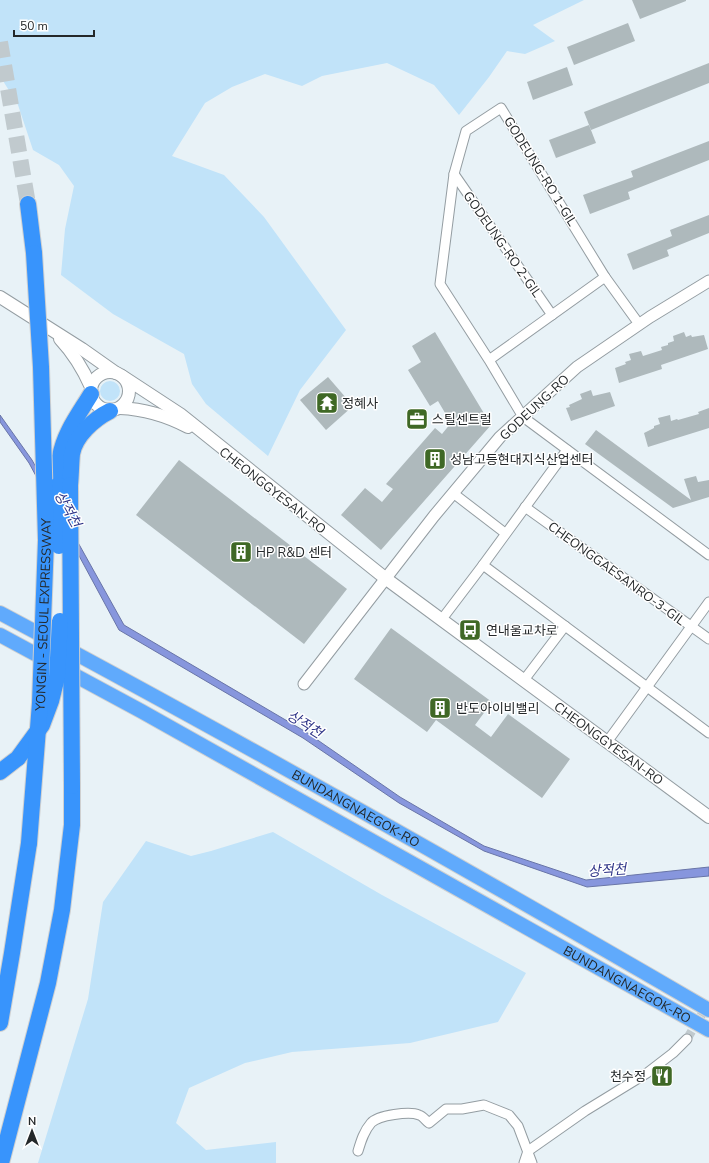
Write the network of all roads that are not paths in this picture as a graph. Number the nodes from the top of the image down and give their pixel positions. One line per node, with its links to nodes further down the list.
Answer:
1 (454, 174): 3 (street, GODEUNG-RO 1-GIL); 6 (street, GODEUNG-RO 2-GIL); 9 (street, GODEUNG-RO 1-GIL)
2 (28, 204): 38 (highway, YONGIN - SEOUL EXPRESSWAY, bridge)
3 (605, 277): 6 (street); 7 (street, GODEUNG-RO 1-GIL)
4 (709, 281): 7 (street, GODEUNG-RO)
5 (0, 297): 8 (main road, CHEONGGYESAN-RO)
6 (552, 315): 9 (street)
7 (639, 324): 13 (street, GODEUNG-RO)
8 (46, 326): 10 (main road, CHEONGGYESAN-RO); 11 (main road, CHEONGGYESAN-RO)
9 (489, 360): 13 (street, GODEUNG-RO 1-GIL)
10 (119, 374): 11 (main road); 12 (main road); 14 (main road, CHEONGGYESAN-RO)
11 (91, 391): 12 (main road); 16 (highway)
12 (115, 409): 14 (main road, CHEONGGYESAN-RO); 16 (highway)
13 (523, 417): 15 (street); 17 (street, GODEUNG-RO)
14 (204, 435): 22 (main road, CHEONGGYESAN-RO)
15 (567, 450): 18 (street); 20 (street)
16 (64, 485): 35 (highway, bridge); 43 (highway, bridge)
17 (453, 493): 19 (street); 22 (street, GODEUNG-RO)
18 (525, 507): 19 (street); 27 (street, CHEONGGAESANRO-3-GIL)
19 (505, 534): 21 (street)
20 (709, 555)
21 (483, 565): 25 (street); 26 (street)
22 (385, 578): 25 (main road, CHEONGGYESAN-RO); 31 (street, GODEUNG-RO)
23 (709, 602): 27 (street)
24 (0, 613): 37 (highway, BUNDANGNAEGOK-RO)
25 (442, 620): 30 (main road, CHEONGGYESAN-RO)
26 (565, 626): 30 (street); 32 (street)
27 (691, 626): 29 (street, CHEONGGAESANRO-3-GIL); 32 (street)
28 (0, 635): 39 (highway, BUNDANGNAEGOK-RO)
29 (709, 639)
30 (524, 680): 34 (main road, CHEONGGYESAN-RO)
31 (304, 684)
32 (647, 688): 33 (street); 34 (street)
33 (709, 733)
34 (607, 742): 36 (main road, CHEONGGYESAN-RO)
35 (0, 772)
36 (709, 817)
37 (709, 1010)
38 (0, 1023)
39 (709, 1030)
40 (687, 1039): 42 (street)
41 (358, 1151): 42 (street)
42 (528, 1151): 44 (street); 45 (street)
43 (1, 1163)
44 (524, 1163)
45 (532, 1163)

